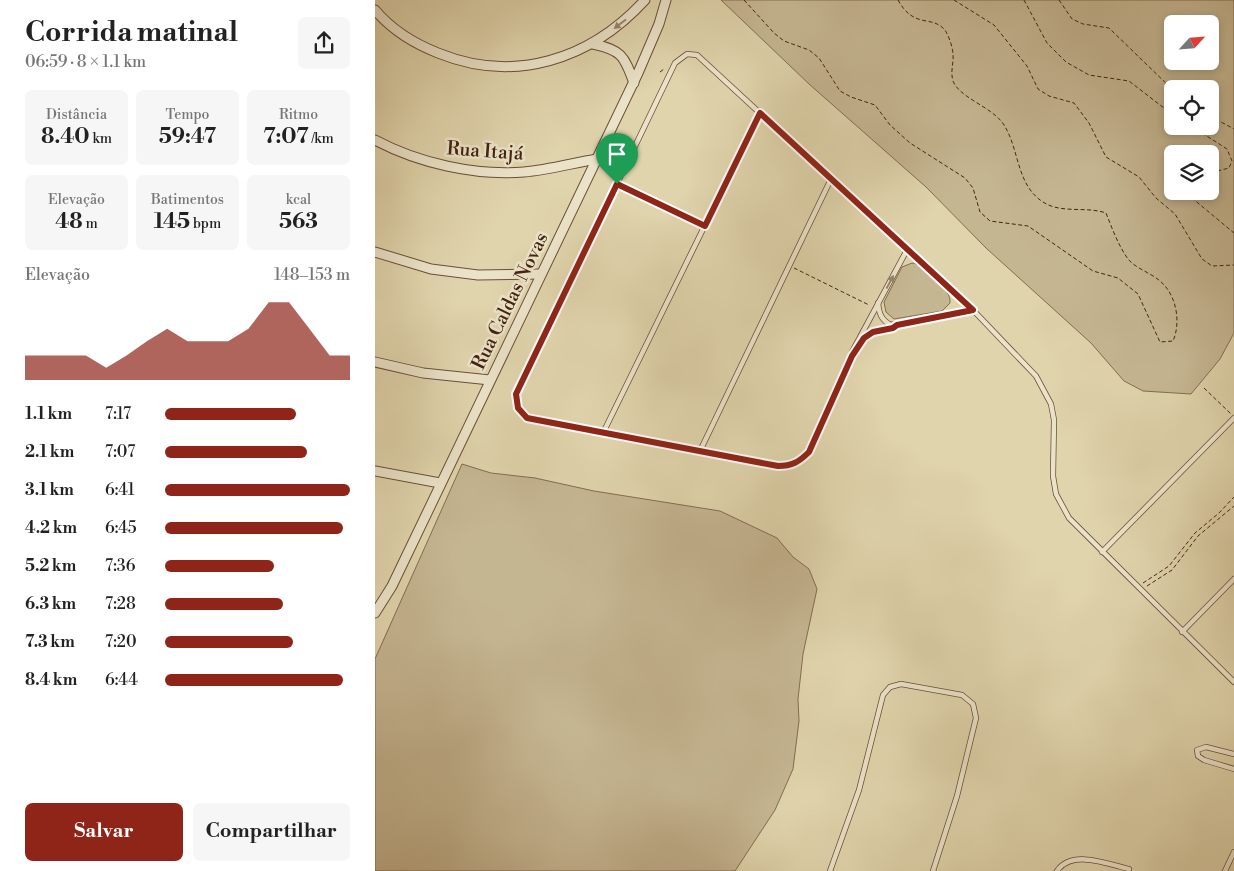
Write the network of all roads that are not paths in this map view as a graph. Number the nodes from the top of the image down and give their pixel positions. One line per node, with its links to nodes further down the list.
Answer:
1 (645, 0): 4 (street, one-way to 4)
2 (666, 0): 5 (street, Rua Caldas Novas)
3 (377, 15): 4 (street)
4 (593, 44): 5 (street)
5 (633, 83): 8 (street, Rua Caldas Novas)
6 (760, 113): 9 (lane); 20 (lane); 20 (lane)
7 (375, 140): 8 (street, Rua Itajá)
8 (597, 159): 12 (street, Rua Caldas Novas)
9 (831, 178): 10 (lane); 21 (lane)
10 (908, 248): 13 (lane, one-way to 10); 14 (lane)
11 (375, 252): 12 (street)
12 (541, 274): 18 (street, Rua Caldas Novas)
13 (878, 303): 15 (lane); 16 (lane)
14 (973, 310): 15 (lane); 24 (lane)
15 (897, 325): 16 (lane)
16 (852, 356): 21 (lane)
17 (375, 362): 18 (street)
18 (490, 380): 23 (street, Rua Caldas Novas)
19 (1234, 418): 24 (lane)
20 (603, 433): 21 (lane)
21 (699, 451)
22 (375, 471): 23 (street)
23 (440, 484): 26 (street, Rua Caldas Novas)
24 (1102, 552): 27 (lane)
25 (1234, 580): 27 (lane)
26 (375, 613)
27 (1182, 632): 28 (lane)
28 (1234, 682)
29 (1234, 754): 30 (lane)
30 (1234, 769)
31 (1234, 852): 36 (lane)
32 (1129, 868): 35 (lane)
33 (830, 871): 34 (lane)
34 (933, 871)
35 (1057, 871)
36 (1225, 871)

